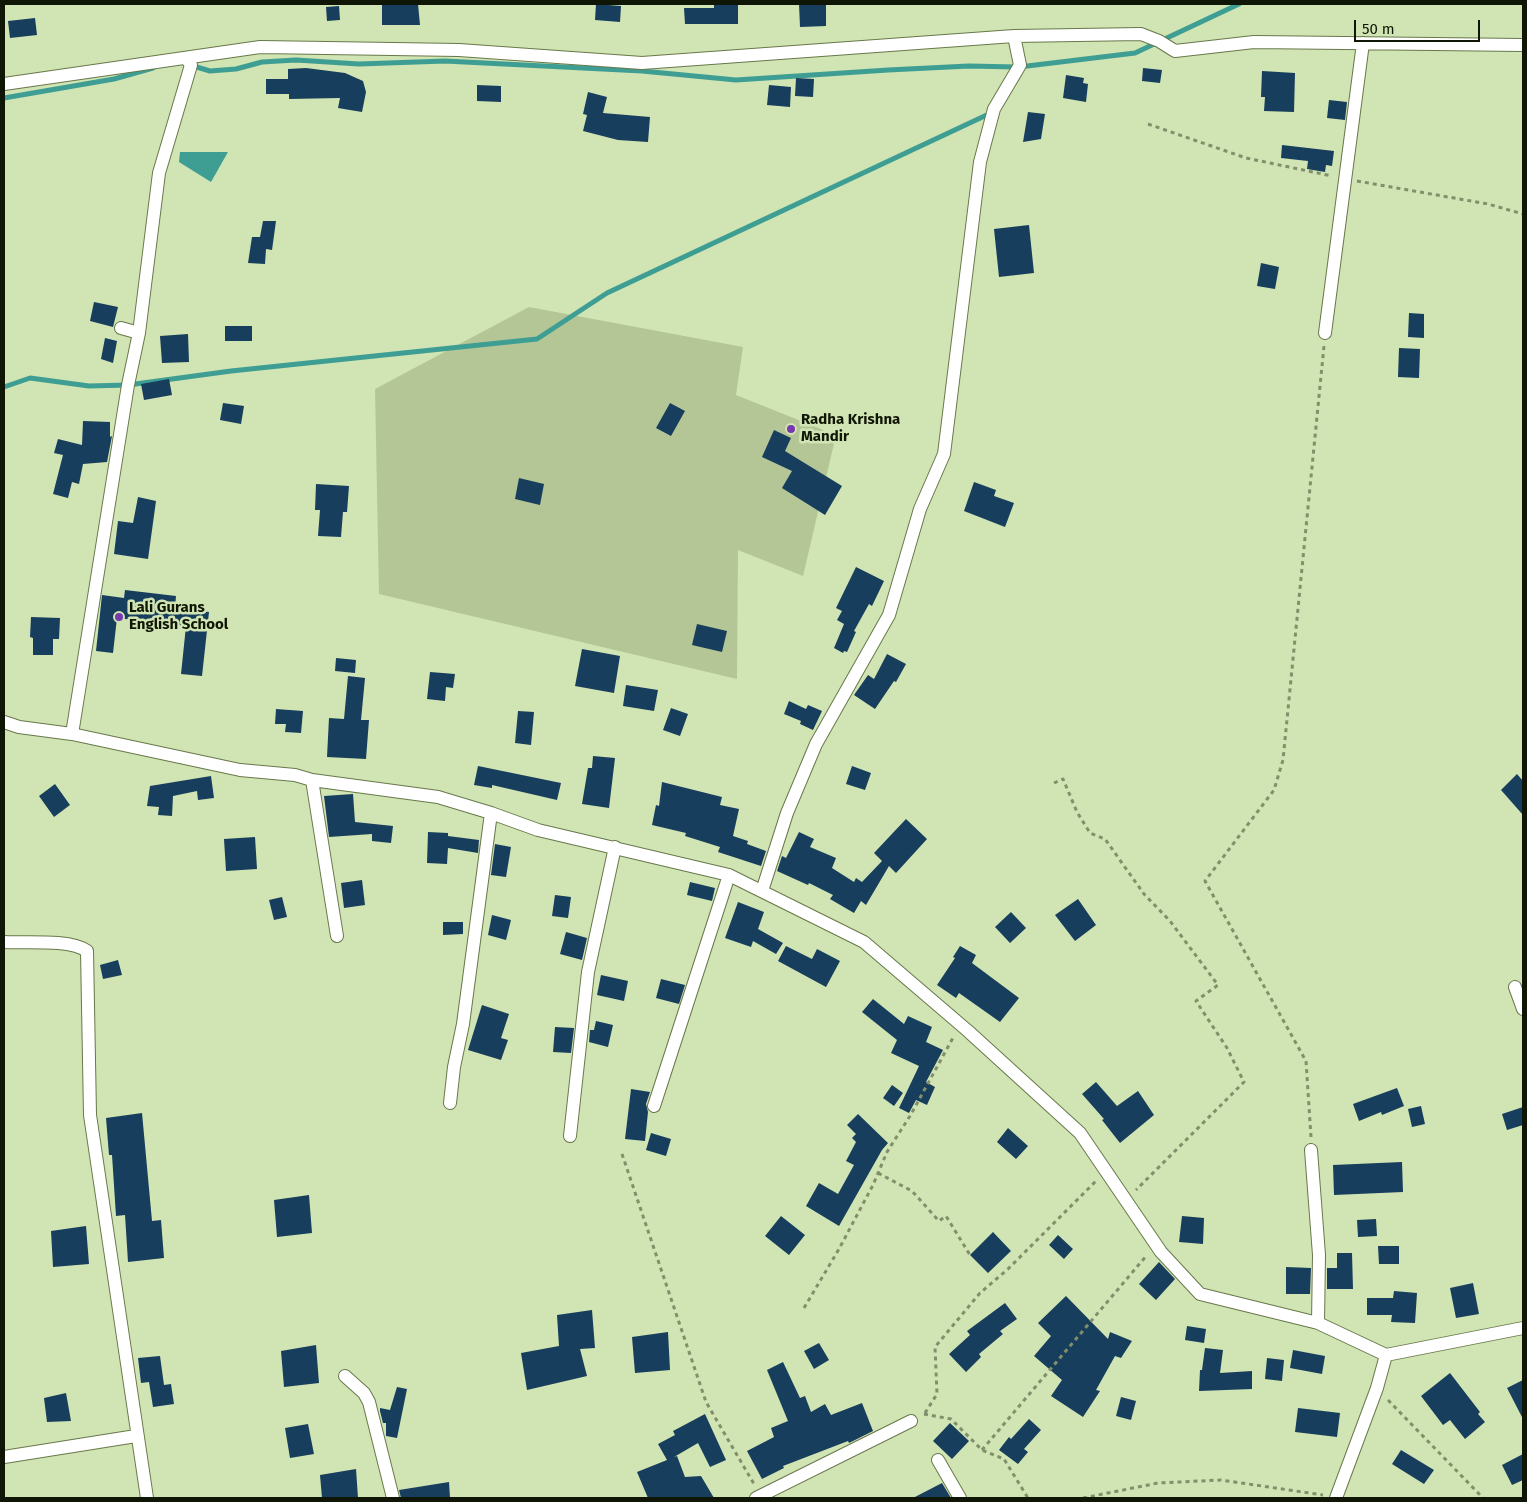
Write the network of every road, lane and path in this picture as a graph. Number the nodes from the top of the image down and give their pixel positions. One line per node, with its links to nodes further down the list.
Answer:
1 (1014, 36): 2 (street); 4 (street); 19 (street)
2 (1363, 43): 3 (street); 7 (street)
3 (1523, 45)
4 (186, 58): 5 (street); 10 (street)
5 (4, 84)
6 (1148, 124): 7 (path)
7 (1345, 179): 8 (path); 11 (street)
8 (1523, 214)
9 (121, 328): 10 (street)
10 (139, 333): 13 (street)
11 (1325, 333): 28 (path)
12 (4, 722): 13 (street)
13 (72, 734): 14 (street)
14 (312, 780): 16 (street); 20 (street)
15 (1054, 782): 32 (path)
16 (491, 813): 17 (street); 25 (street)
17 (614, 847): 18 (street); 27 (street)
18 (729, 875): 19 (street); 26 (street)
19 (762, 892): 24 (street)
20 (337, 936)
21 (4, 942): 43 (street)
22 (1515, 987): 23 (street)
23 (1523, 1009)
24 (960, 1024): 30 (street); 31 (path)
25 (450, 1103)
26 (654, 1106)
27 (570, 1136)
28 (1311, 1150): 36 (street)
29 (622, 1154): 47 (path)
30 (1105, 1169): 32 (street); 41 (path)
31 (878, 1173): 34 (path); 35 (path)
32 (1126, 1200): 33 (street)
33 (1156, 1245): 36 (street); 44 (path)
34 (970, 1255)
35 (804, 1308)
36 (1318, 1324): 38 (street)
37 (1523, 1328): 38 (street)
38 (1386, 1355): 40 (street)
39 (346, 1376): 49 (street)
40 (1377, 1388): 53 (street); 54 (path)
41 (925, 1413): 42 (path); 44 (path)
42 (911, 1422): 47 (street)
43 (136, 1436): 45 (street); 48 (street)
44 (982, 1450): 51 (path)
45 (4, 1457)
46 (938, 1460): 50 (street)
47 (760, 1497)
48 (147, 1498)
49 (393, 1498)
50 (960, 1498)
51 (1028, 1498)
52 (1083, 1498): 53 (path)
53 (1336, 1498)
54 (1483, 1498)

